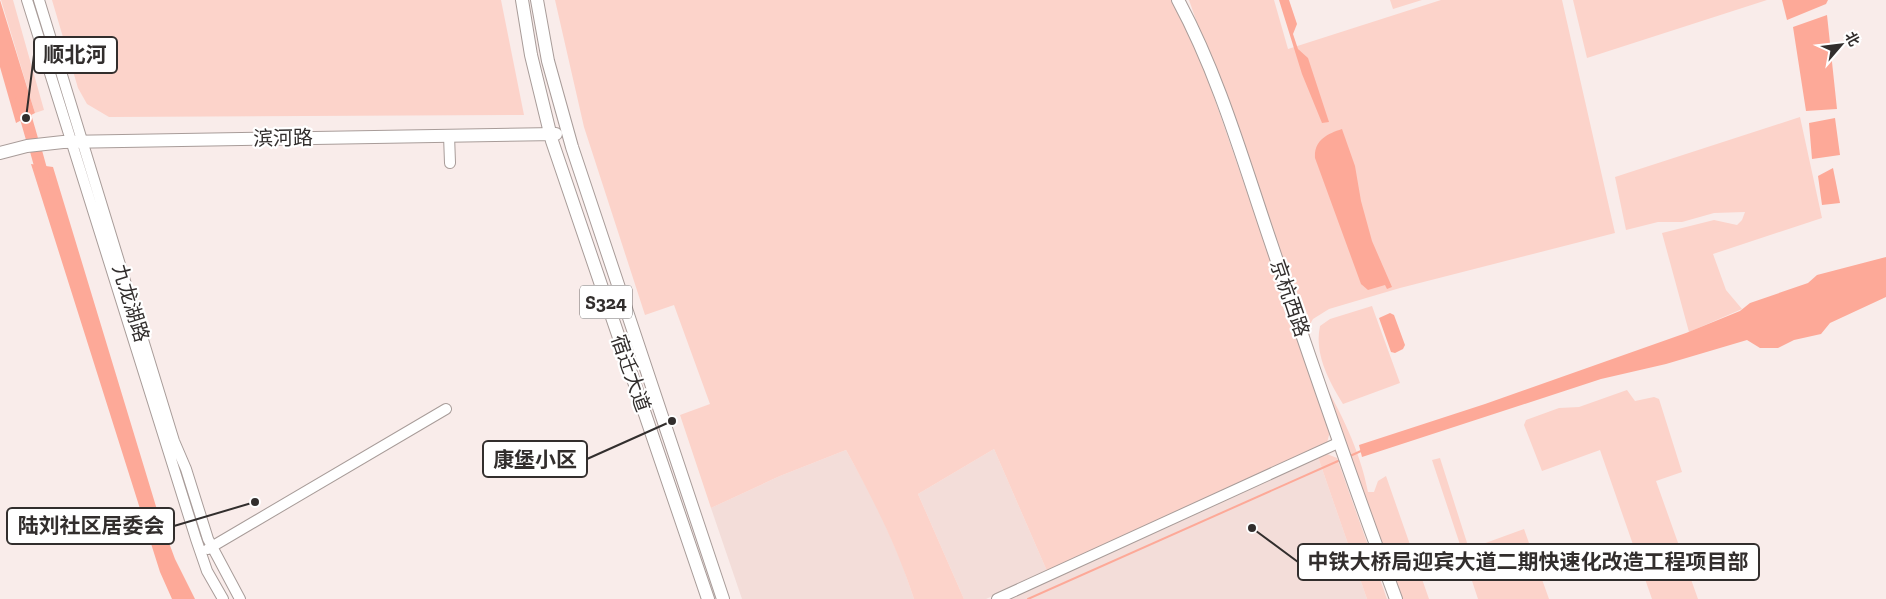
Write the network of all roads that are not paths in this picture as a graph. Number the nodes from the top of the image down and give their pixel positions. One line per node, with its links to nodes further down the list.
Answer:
1 (28, 0): 9 (street, 九龙湖路)
2 (39, 0): 9 (street, 九龙湖路)
3 (522, 0): 7 (main road, 宿迁大道 / S324)
4 (537, 0): 6 (main road, 宿迁大道 / S324)
5 (1178, 0): 13 (main road, 京杭西路)
6 (568, 133): 7 (main road, 滨河路); 19 (main road, 宿迁大道 / S324)
7 (550, 134): 8 (main road, 滨河路); 18 (main road, 宿迁大道 / S324)
8 (449, 136): 9 (main road, 滨河路); 11 (street)
9 (76, 142): 10 (main road, 滨河路); 14 (street, 九龙湖路); 15 (street, 九龙湖路)
10 (0, 153)
11 (450, 163)
12 (446, 409): 14 (street)
13 (1338, 443): 20 (street); 21 (main road, 京杭西路)
14 (212, 547): 15 (street); 17 (street, 九龙湖路)
15 (201, 553): 16 (street, 九龙湖路)
16 (222, 599)
17 (240, 599)
18 (708, 599)
19 (723, 599)
20 (997, 599)
21 (1396, 599)

